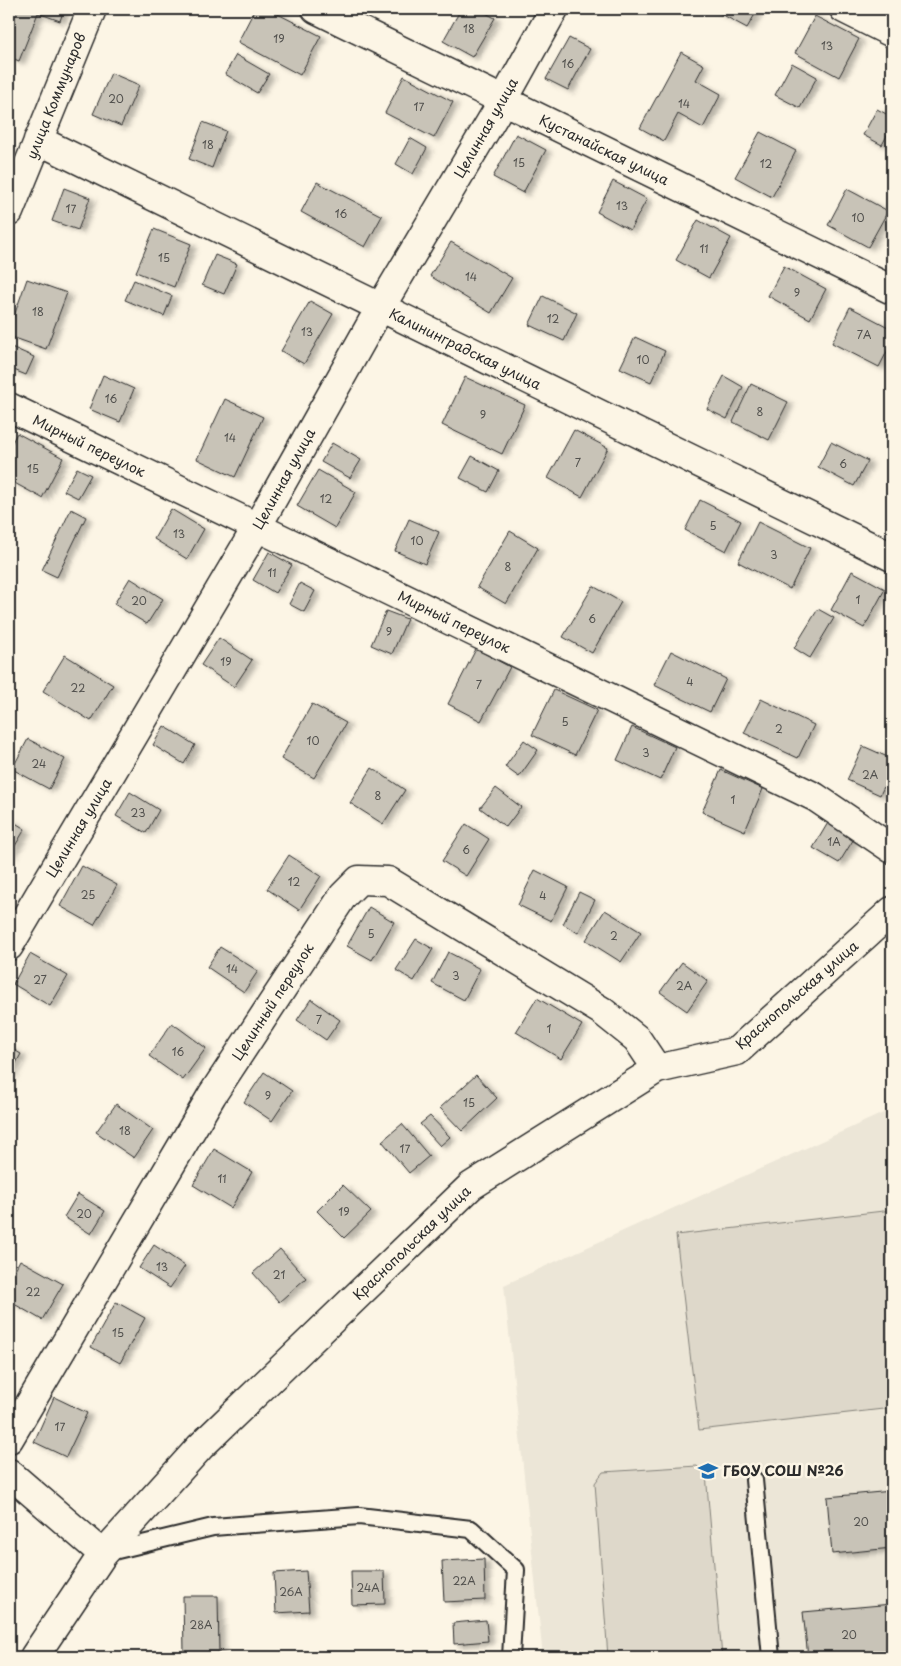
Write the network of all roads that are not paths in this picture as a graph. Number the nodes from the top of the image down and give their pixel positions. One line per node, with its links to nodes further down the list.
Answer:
1 (92, 9): 7 (street, улица Коммунаров)
2 (316, 9): 6 (street, Кустанайская улица)
3 (554, 9): 6 (street, Целинная улица)
4 (844, 9): 5 (street)
5 (892, 33)
6 (503, 101): 9 (street, Кустанайская улица); 10 (street, Целинная улица)
7 (38, 140): 8 (street, улица Коммунаров); 10 (street, Калининградская улица)
8 (9, 212)
9 (892, 290)
10 (380, 308): 12 (street, Целинная улица); 13 (street, Калининградская улица)
11 (9, 407): 12 (street, Мирный переулок)
12 (257, 527): 14 (street, Мирный переулок); 16 (street, Целинная улица)
13 (892, 557)
14 (892, 849)
15 (892, 910): 17 (street, Краснопольская улица)
16 (9, 946)
17 (657, 1069): 18 (street, Целинный переулок); 21 (street, Краснопольская улица)
18 (9, 1439)
19 (9, 1473): 21 (street)
20 (754, 1480): 24 (lane)
21 (103, 1554): 22 (street, Краснопольская улица); 23 (lane)
22 (34, 1657)
23 (511, 1657)
24 (771, 1657)

